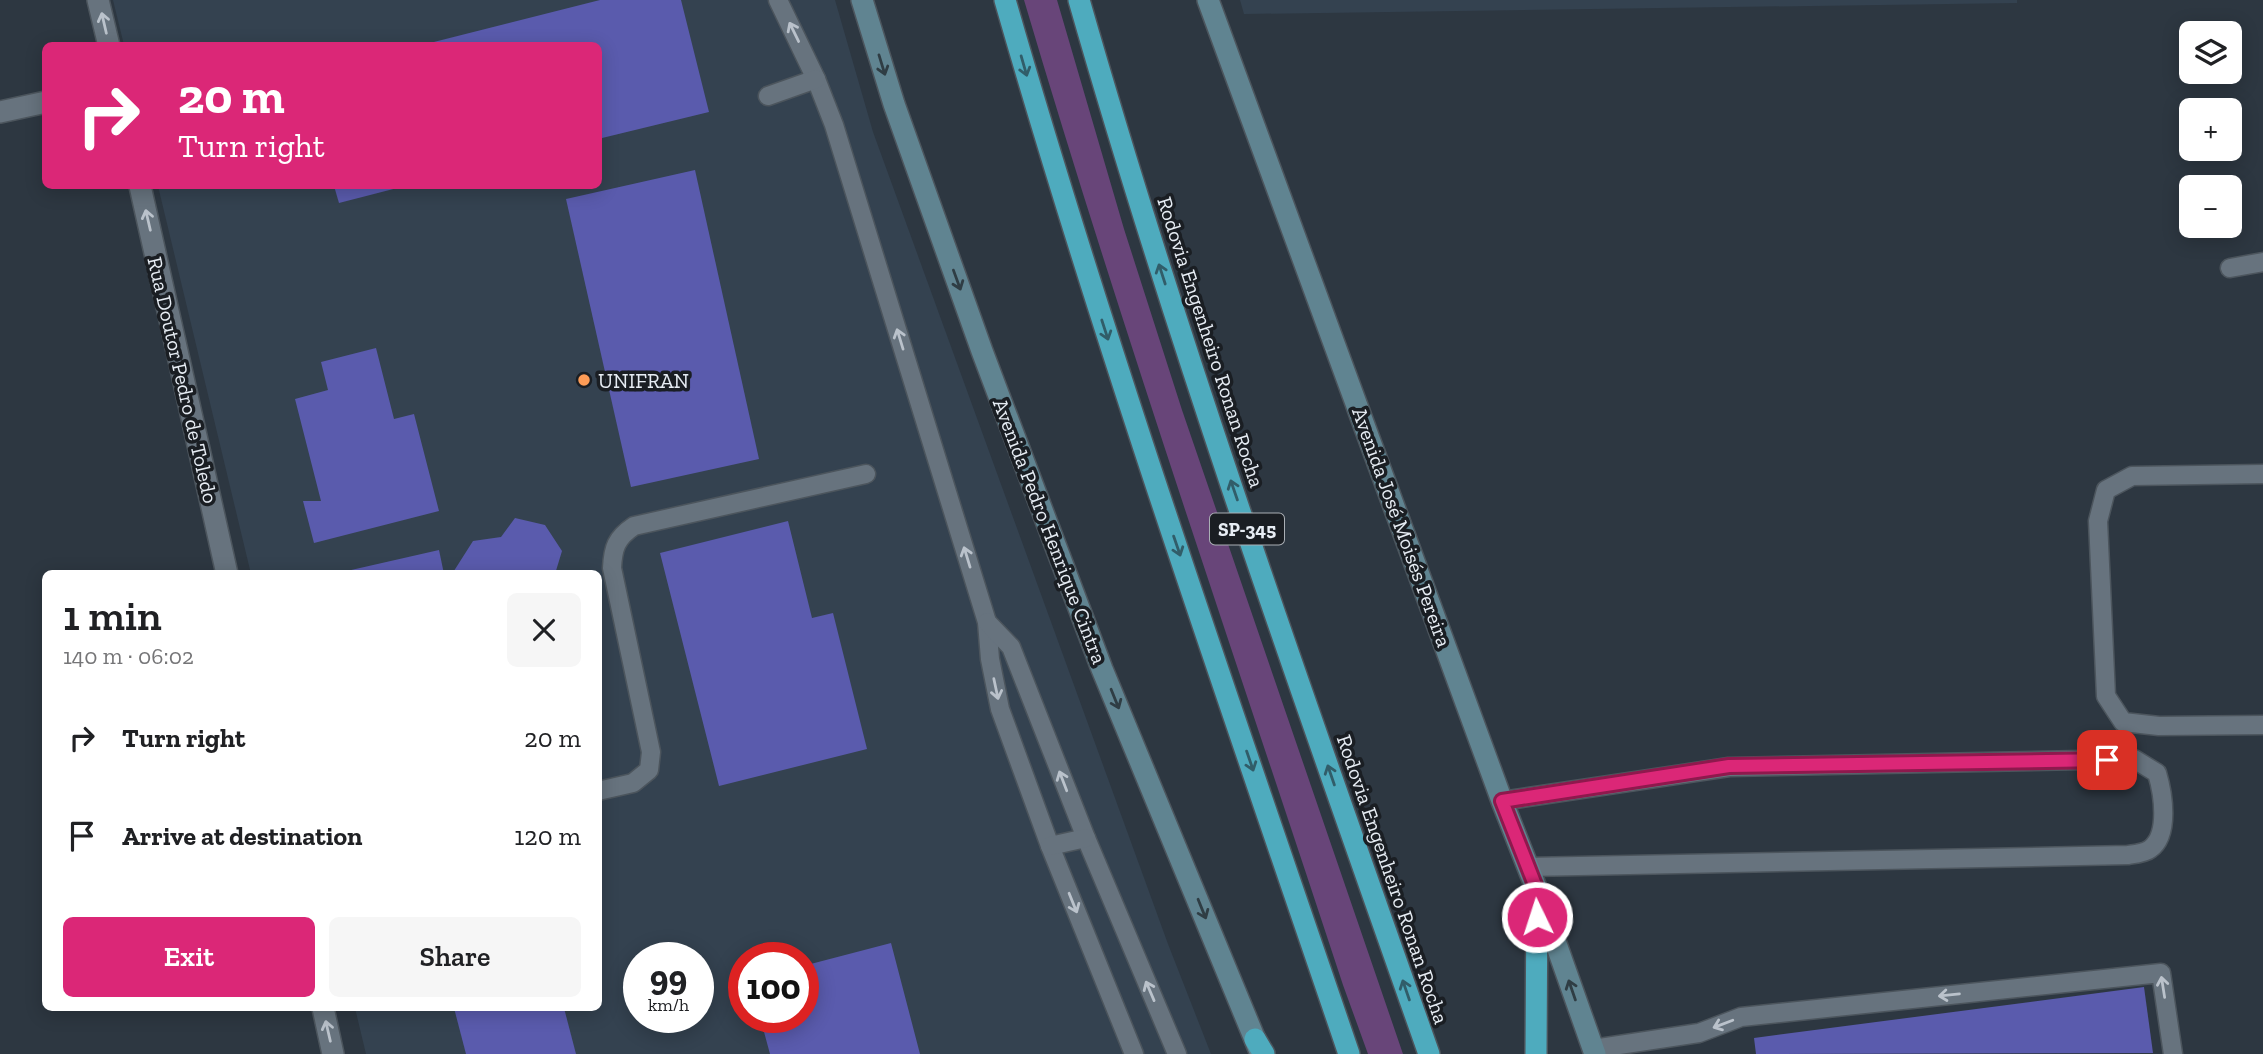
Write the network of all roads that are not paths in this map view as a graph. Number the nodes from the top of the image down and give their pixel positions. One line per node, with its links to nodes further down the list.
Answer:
1 (98, 0): 7 (street, one-way to 1)
2 (778, 0): 8 (lane, one-way to 2)
3 (862, 0): 27 (street, Avenida Pedro Henrique Cintra, one-way to 27)
4 (1005, 0): 32 (highway, one-way to 32)
5 (1079, 0): 33 (highway, Rodovia Engenheiro Ronan Rocha / SP-345, one-way to 5)
6 (1208, 0): 21 (street, Avenida José Moisés Pereira)
7 (108, 42)
8 (816, 79): 9 (lane); 18 (lane, one-way to 8)
9 (768, 96)
10 (42, 103): 11 (street)
11 (0, 112)
12 (141, 189): 17 (street, Rua Doutor Pedro de Toledo, one-way to 12)
13 (2263, 262): 14 (lane)
14 (2230, 268)
15 (866, 474): 20 (lane)
16 (2263, 474): 19 (lane)
17 (226, 570)
18 (987, 622): 22 (lane, one-way to 18); 23 (lane, one-way to 23)
19 (2263, 724)
20 (602, 790)
21 (1502, 801): 24 (street, Avenida José Moisés Pereira); 24 (lane)
22 (1086, 838): 23 (lane); 31 (lane, one-way to 22)
23 (1050, 846): 30 (lane, one-way to 30)
24 (1528, 867): 25 (street, Avenida José Moisés Pereira)
25 (1537, 890): 28 (street, Avenida José Moisés Pereira, one-way to 25); 34 (highway)
26 (324, 1011): 29 (street, one-way to 26)
27 (1260, 1049)
28 (1594, 1051): 35 (lane, one-way to 28)
29 (333, 1054)
30 (1134, 1054)
31 (1177, 1054)
32 (1349, 1054)
33 (1429, 1054)
34 (1536, 1054)
35 (2173, 1054)

